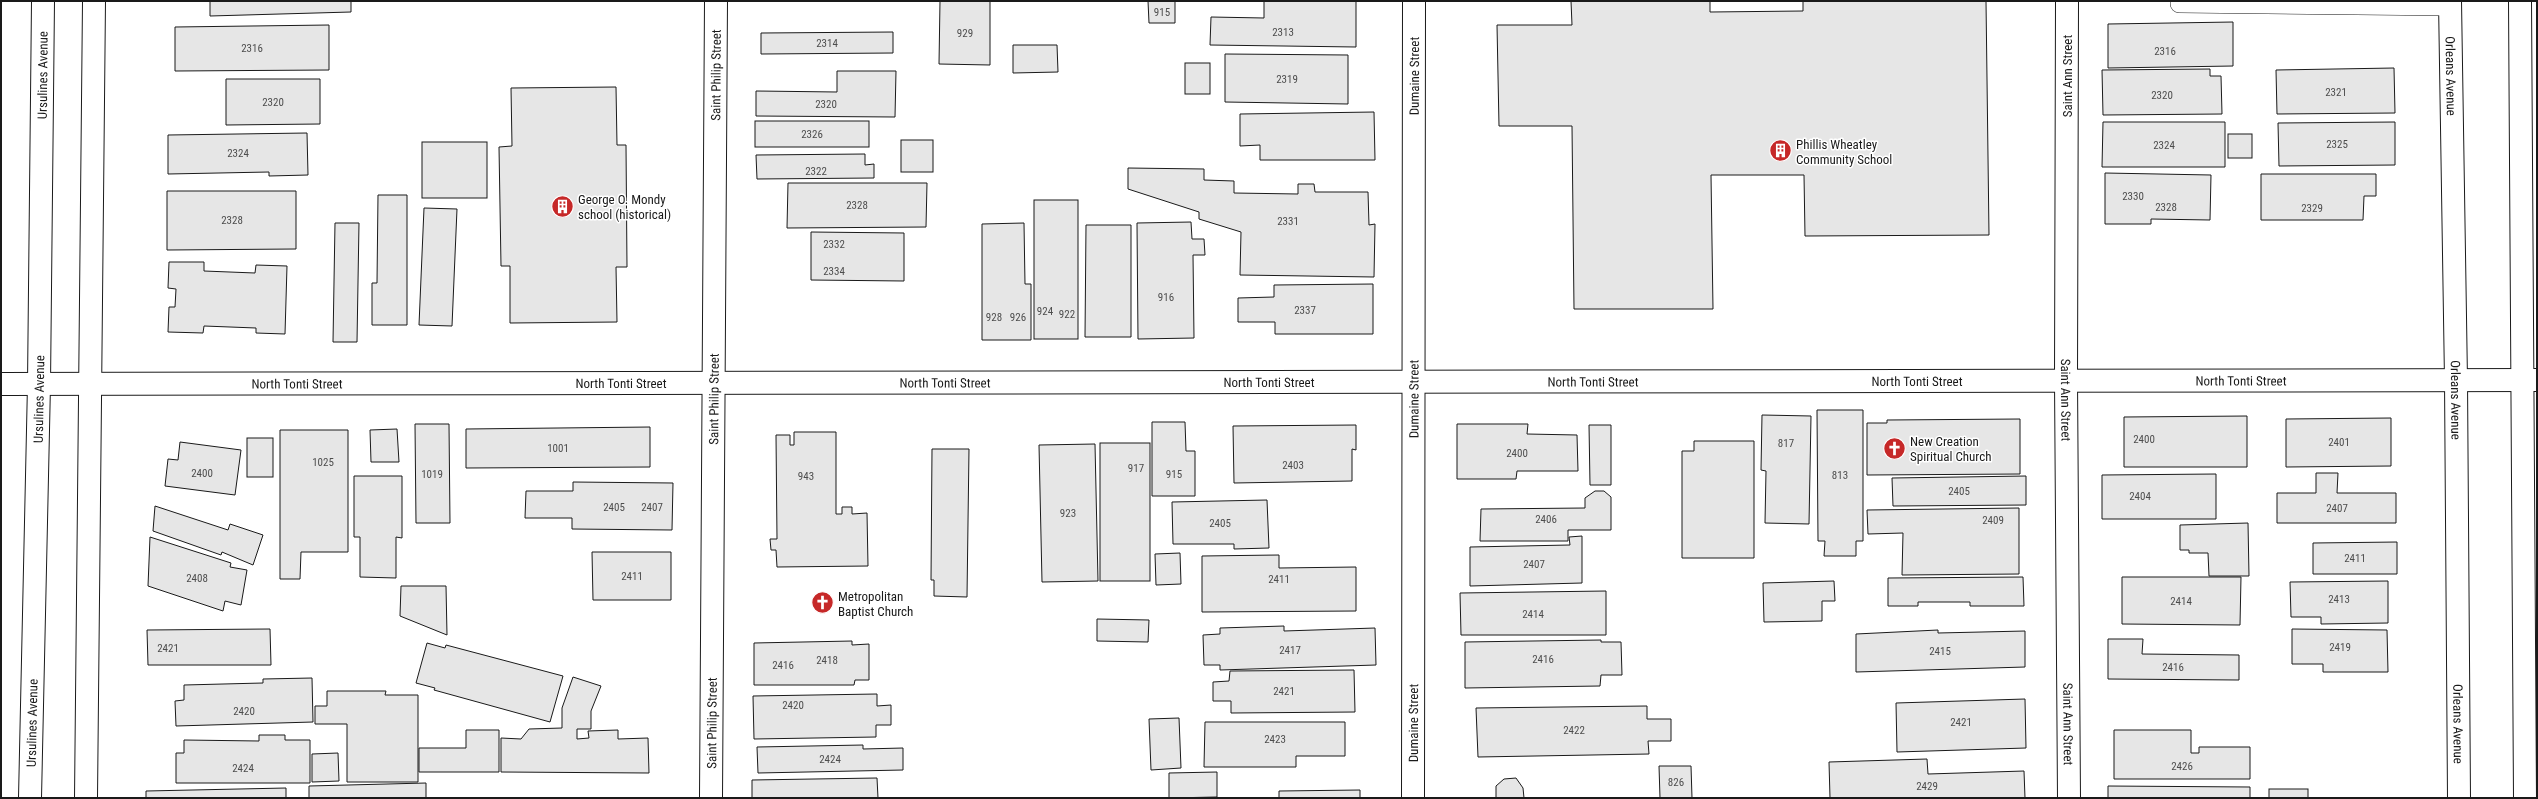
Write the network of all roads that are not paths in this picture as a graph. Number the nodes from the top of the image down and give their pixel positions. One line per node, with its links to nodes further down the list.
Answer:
1 (43, 1): 15 (street, Ursulines Avenue)
2 (94, 1): 16 (street)
3 (716, 1): 13 (street, Saint Philip Street)
4 (1414, 1): 12 (street, Dumaine Street)
5 (2067, 1): 11 (street, Saint Ann Street)
6 (2520, 1): 10 (street)
7 (2179, 3): 8 (lane)
8 (2450, 4): 9 (street, Orleans Avenue)
9 (2456, 380): 10 (street, North Tonti Street); 11 (street, North Tonti Street); 22 (street, Orleans Avenue)
10 (2530, 380): 23 (street)
11 (2066, 381): 12 (street, North Tonti Street); 21 (street, Saint Ann Street)
12 (1413, 382): 13 (street, North Tonti Street); 20 (street, Dumaine Street)
13 (714, 383): 16 (street, North Tonti Street); 19 (street, Saint Philip Street)
14 (1, 384): 15 (street, North Tonti Street)
15 (39, 384): 16 (street, North Tonti Street); 17 (street, Ursulines Avenue)
16 (92, 384): 18 (street)
17 (30, 798)
18 (86, 798)
19 (711, 798)
20 (1412, 798)
21 (2068, 798)
22 (2459, 798)
23 (2525, 798)

